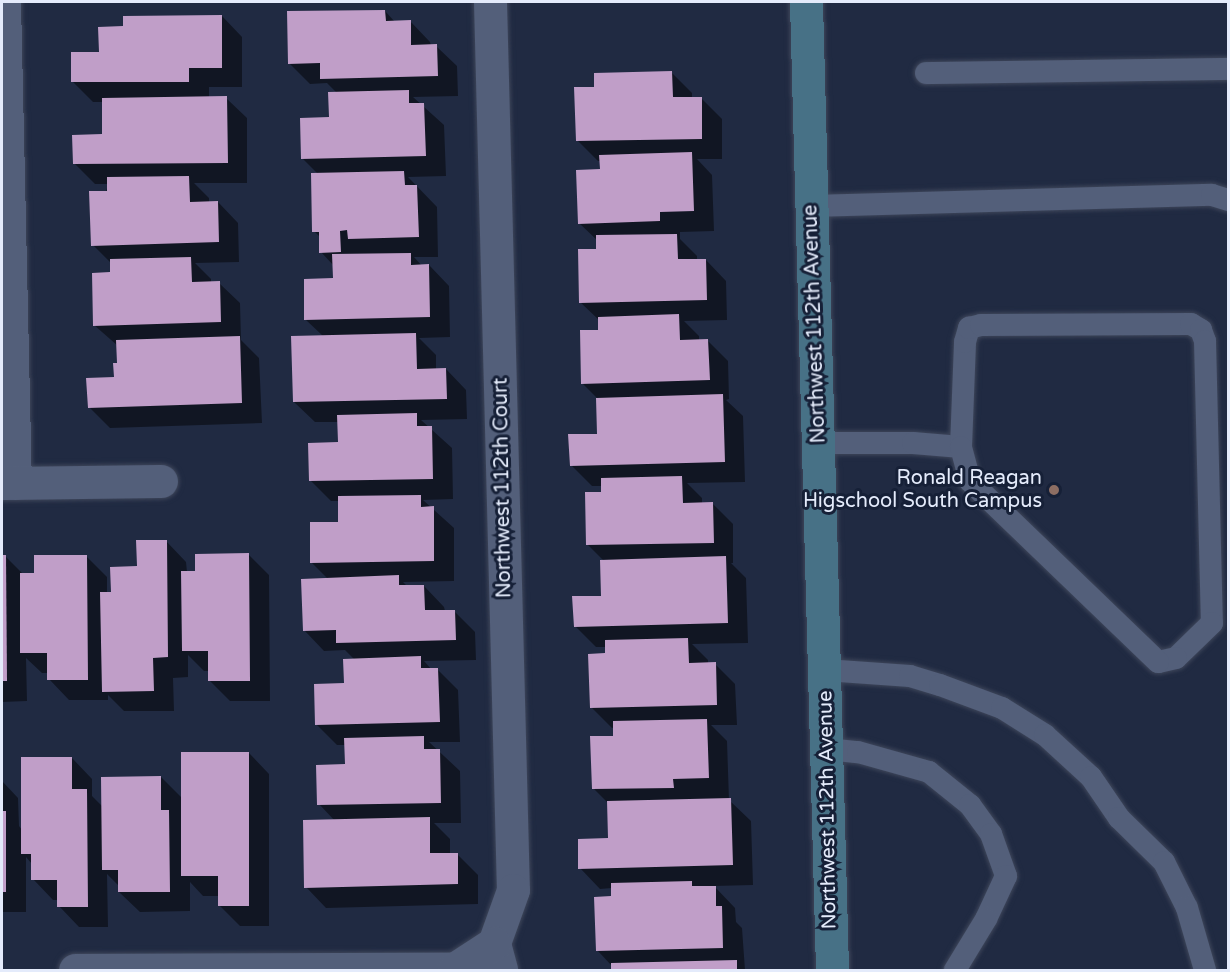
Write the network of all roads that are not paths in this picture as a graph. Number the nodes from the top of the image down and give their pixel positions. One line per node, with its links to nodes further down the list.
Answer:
1 (4, 2): 11 (street)
2 (490, 2): 14 (street, Northwest 112th Court)
3 (806, 2): 7 (street, Northwest 112th Avenue)
4 (1228, 69): 5 (lane)
5 (926, 73)
6 (1228, 200): 7 (lane)
7 (812, 206): 8 (street, Northwest 112th Avenue)
8 (818, 442): 9 (lane); 12 (street, Northwest 112th Avenue)
9 (962, 447): 9 (lane)
10 (161, 481): 11 (street)
11 (8, 483)
12 (825, 670): 13 (street, Northwest 112th Avenue); 18 (lane)
13 (827, 749): 16 (street, Northwest 112th Avenue); 17 (lane)
14 (498, 957): 15 (street)
15 (75, 970)
16 (832, 970)
17 (955, 970)
18 (1205, 970)

